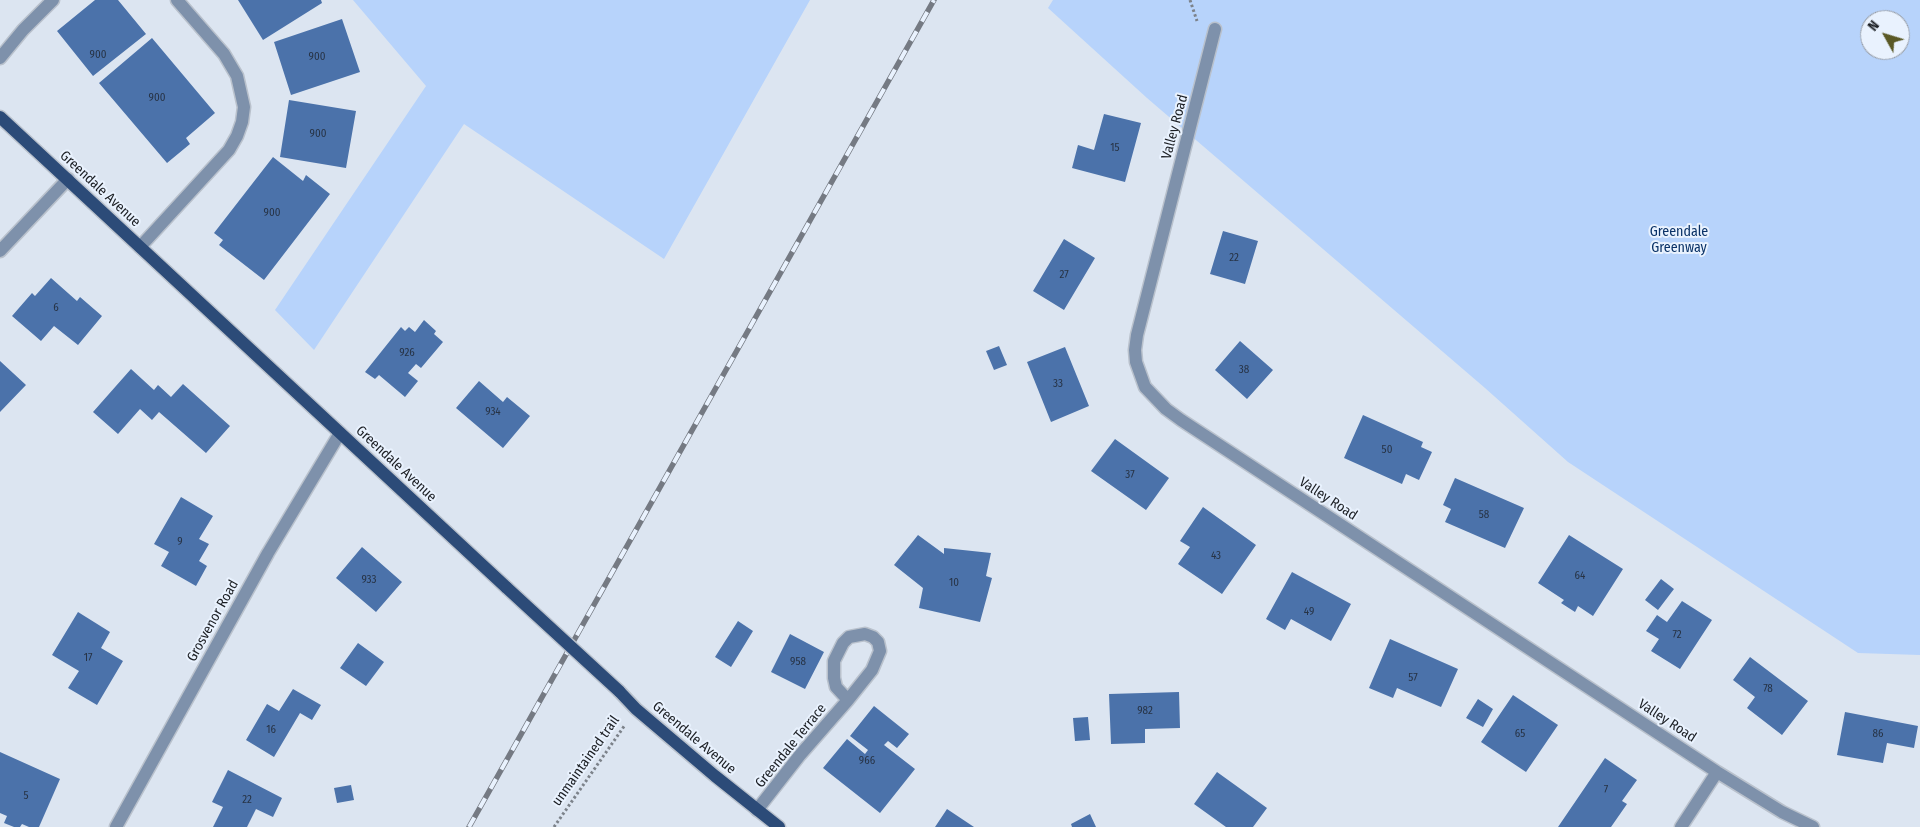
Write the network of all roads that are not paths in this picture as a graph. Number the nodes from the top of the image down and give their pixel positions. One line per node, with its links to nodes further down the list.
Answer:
1 (52, 0): 4 (street)
2 (177, 0): 7 (street)
3 (1216, 29): 11 (street, Valley Road)
4 (0, 58)
5 (0, 116): 6 (main road, Greendale Avenue)
6 (68, 179): 7 (main road, Greendale Avenue); 8 (street)
7 (140, 247): 9 (main road, Greendale Avenue)
8 (0, 251)
9 (340, 433): 12 (main road, Greendale Avenue, bridge); 13 (street, Grosvenor Road)
10 (848, 700): 10 (street, Greendale Terrace); 12 (street, Greendale Terrace)
11 (1717, 772): 15 (street); 16 (street, Valley Road)
12 (757, 810): 14 (main road, Greendale Avenue)
13 (116, 827)
14 (779, 827)
15 (1681, 827)
16 (1813, 827)

